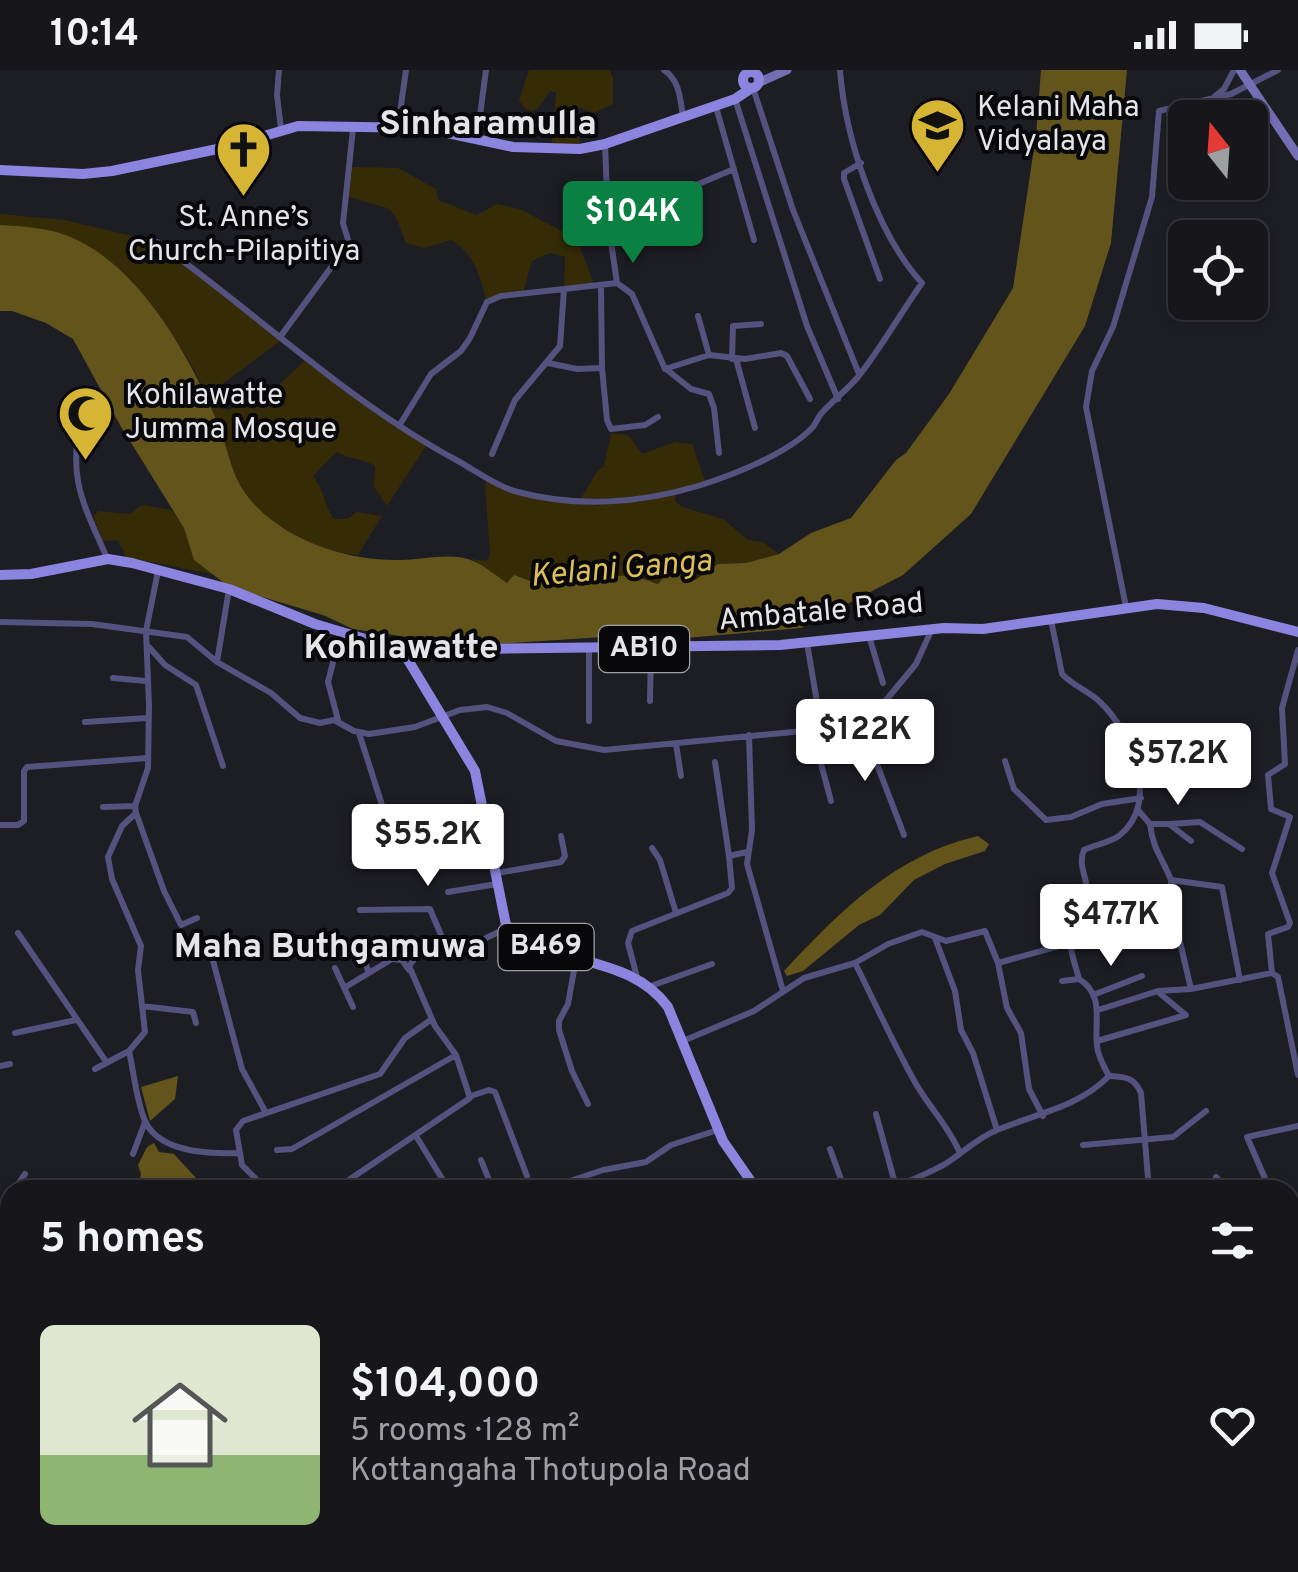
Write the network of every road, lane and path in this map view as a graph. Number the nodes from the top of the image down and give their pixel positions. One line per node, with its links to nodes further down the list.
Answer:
1 (279, 70): 16 (street)
2 (406, 70): 15 (street)
3 (486, 70): 18 (street)
4 (664, 70): 14 (street)
5 (784, 70): 9 (street)
6 (840, 70): 21 (street)
7 (1237, 70): 10 (street); 11 (street)
8 (1278, 70): 10 (street)
9 (751, 78): 12 (main road); 13 (main road); 39 (street)
10 (1250, 83): 11 (street); 20 (street)
11 (1214, 97): 52 (street)
12 (735, 98): 13 (main road); 41 (street)
13 (716, 103): 14 (main road); 22 (street)
14 (683, 116): 19 (main road)
15 (398, 127): 17 (main road); 18 (main road)
16 (281, 129): 17 (main road); 23 (main road)
17 (353, 129): 33 (street)
18 (476, 140): 19 (main road)
19 (605, 144): 28 (street)
20 (1298, 156)
21 (861, 163): 27 (street); 39 (street)
22 (734, 169): 24 (street); 25 (street)
23 (0, 170)
24 (635, 212)
25 (754, 240)
26 (157, 242): 33 (street)
27 (880, 279)
28 (617, 283): 29 (street); 38 (street)
29 (601, 287): 30 (street); 37 (street)
30 (564, 289): 36 (street); 44 (street)
31 (698, 316): 34 (street)
32 (761, 324): 35 (street)
33 (280, 336): 44 (street)
34 (709, 356): 35 (street); 38 (street)
35 (734, 358): 40 (street); 45 (street)
36 (548, 363): 37 (street); 47 (street)
37 (602, 368): 43 (street)
38 (665, 369): 46 (street)
39 (859, 375): 41 (street)
40 (810, 399)
41 (838, 399): 44 (street)
42 (82, 414): 48 (street)
43 (658, 417)
44 (400, 426)
45 (755, 428)
46 (719, 453)
47 (492, 454)
48 (108, 560): 49 (main road, Ambatale Road / AB10); 50 (main road, Ambatale Road / AB10)
49 (159, 570): 51 (main road, Ambatale Road / AB10); 56 (street)
50 (0, 576)
51 (228, 589): 57 (main road, Ambatale Road / AB10); 66 (street)
52 (1126, 607): 53 (main road, Ambatale Road / AB10); 58 (main road, Ambatale Road / AB10)
53 (1051, 620): 55 (main road, Ambatale Road / AB10); 87 (street)
54 (0, 622): 56 (street)
55 (932, 629): 59 (main road, Ambatale Road / AB10); 74 (street)
56 (146, 631): 61 (street); 66 (street)
57 (340, 631): 64 (main road, Ambatale Road / AB10); 77 (street)
58 (1298, 632)
59 (869, 636): 60 (main road, Ambatale Road / AB10); 69 (street)
60 (808, 642): 63 (main road, Ambatale Road / AB10); 71 (street)
61 (146, 646): 68 (street); 85 (street)
62 (589, 646): 63 (main road, Ambatale Road / AB10); 64 (main road, Ambatale Road / AB10); 75 (street)
63 (651, 649): 70 (street)
64 (402, 650): 73 (main road, B469)
65 (1298, 650): 123 (street)
66 (217, 662): 77 (street)
67 (113, 678): 68 (street)
68 (146, 681): 72 (street)
69 (883, 683)
70 (650, 701)
71 (817, 702)
72 (148, 718): 76 (street); 82 (street)
73 (442, 718): 79 (street); 81 (street); 103 (main road, B469)
74 (860, 720): 78 (street); 96 (street)
75 (589, 721)
76 (85, 722)
77 (338, 722): 79 (street)
78 (812, 730): 80 (street); 88 (street)
79 (359, 733): 89 (street)
80 (749, 735): 81 (street); 101 (street)
81 (676, 744): 86 (street)
82 (148, 758): 91 (street); 95 (street)
83 (1005, 761): 87 (street)
84 (715, 762): 102 (street)
85 (223, 766)
86 (681, 776)
87 (1142, 798): 92 (street)
88 (830, 801)
89 (382, 805)
90 (103, 806): 91 (street)
91 (135, 809): 108 (street); 135 (street)
92 (1138, 810): 93 (street); 112 (street)
93 (1150, 824): 94 (street); 104 (street)
94 (1169, 824): 98 (street); 100 (street)
95 (0, 825)
96 (904, 835)
97 (561, 836): 103 (street)
98 (1191, 841)
99 (652, 848): 107 (street)
100 (1242, 848)
101 (747, 852): 102 (street); 132 (street)
102 (729, 856): 107 (street)
103 (498, 878): 105 (street); 109 (main road, B469)
104 (1172, 880): 128 (street); 131 (street)
105 (448, 892)
106 (360, 910): 113 (street)
107 (676, 913): 125 (street)
108 (197, 918)
109 (508, 927): 113 (street); 116 (main road, B469)
110 (18, 933): 139 (street)
111 (935, 938): 117 (street); 118 (street); 162 (street)
112 (1070, 942): 118 (street); 127 (street)
113 (447, 949): 121 (street)
114 (363, 954): 122 (street)
115 (212, 957): 155 (street)
116 (576, 958): 125 (main road, B469); 154 (street)
117 (855, 962): 132 (street); 168 (street)
118 (998, 962): 158 (street)
119 (712, 964): 129 (street)
120 (335, 968): 130 (street)
121 (410, 970): 122 (street); 138 (street)
122 (368, 971): 130 (street)
123 (1272, 973): 128 (street); 146 (street)
124 (1142, 976): 134 (street)
125 (636, 977): 129 (main road, B469)
126 (1062, 980): 127 (street)
127 (1079, 980): 134 (street)
128 (1240, 980): 131 (street)
129 (650, 986): 143 (main road, B469)
130 (344, 988): 136 (street)
131 (1191, 989): 133 (street)
132 (782, 990): 143 (street)
133 (1158, 992): 137 (street); 142 (street)
134 (1093, 995): 137 (street)
135 (142, 1006): 140 (street); 144 (street)
136 (353, 1006)
137 (1098, 1010): 142 (street)
138 (432, 1019): 145 (street); 155 (street)
139 (76, 1020): 141 (street); 147 (street)
140 (196, 1023)
141 (15, 1032)
142 (1097, 1040): 151 (street)
143 (682, 1041): 161 (main road, B469)
144 (129, 1051): 147 (street); 159 (street)
145 (456, 1055): 153 (street); 167 (street)
146 (1296, 1058): 152 (street)
147 (107, 1063): 150 (street)
148 (10, 1064): 149 (street)
149 (0, 1066)
150 (95, 1069)
151 (1109, 1076): 158 (street); 164 (street)
152 (1298, 1076)
153 (471, 1096): 163 (street); 173 (street)
154 (588, 1104)
155 (264, 1111): 169 (street)
156 (1206, 1112): 164 (street)
157 (876, 1114): 183 (street)
158 (1043, 1116): 162 (street)
159 (145, 1121): 169 (street); 170 (street)
160 (1298, 1126): 187 (street)
161 (718, 1130): 180 (street); 181 (main road, B469)
162 (996, 1130): 168 (street)
163 (416, 1136): 177 (street); 178 (street)
164 (1146, 1140): 165 (street); 185 (street)
165 (1082, 1146)
166 (830, 1149): 182 (street)
167 (277, 1150)
168 (959, 1151): 184 (street)
169 (238, 1153): 176 (street)
170 (133, 1154)
171 (481, 1160): 179 (street)
172 (25, 1174): 175 (street)
173 (527, 1176)
174 (1216, 1177): 186 (street)
175 (21, 1180)
176 (257, 1180)
177 (349, 1180)
178 (443, 1180)
179 (489, 1180)
180 (577, 1180)
181 (749, 1180)
182 (841, 1180)
183 (890, 1180)
184 (910, 1180)
185 (1148, 1180)
186 (1219, 1180)
187 (1266, 1180)
188 (0, 1552): 189 (street)
189 (0, 1569)

